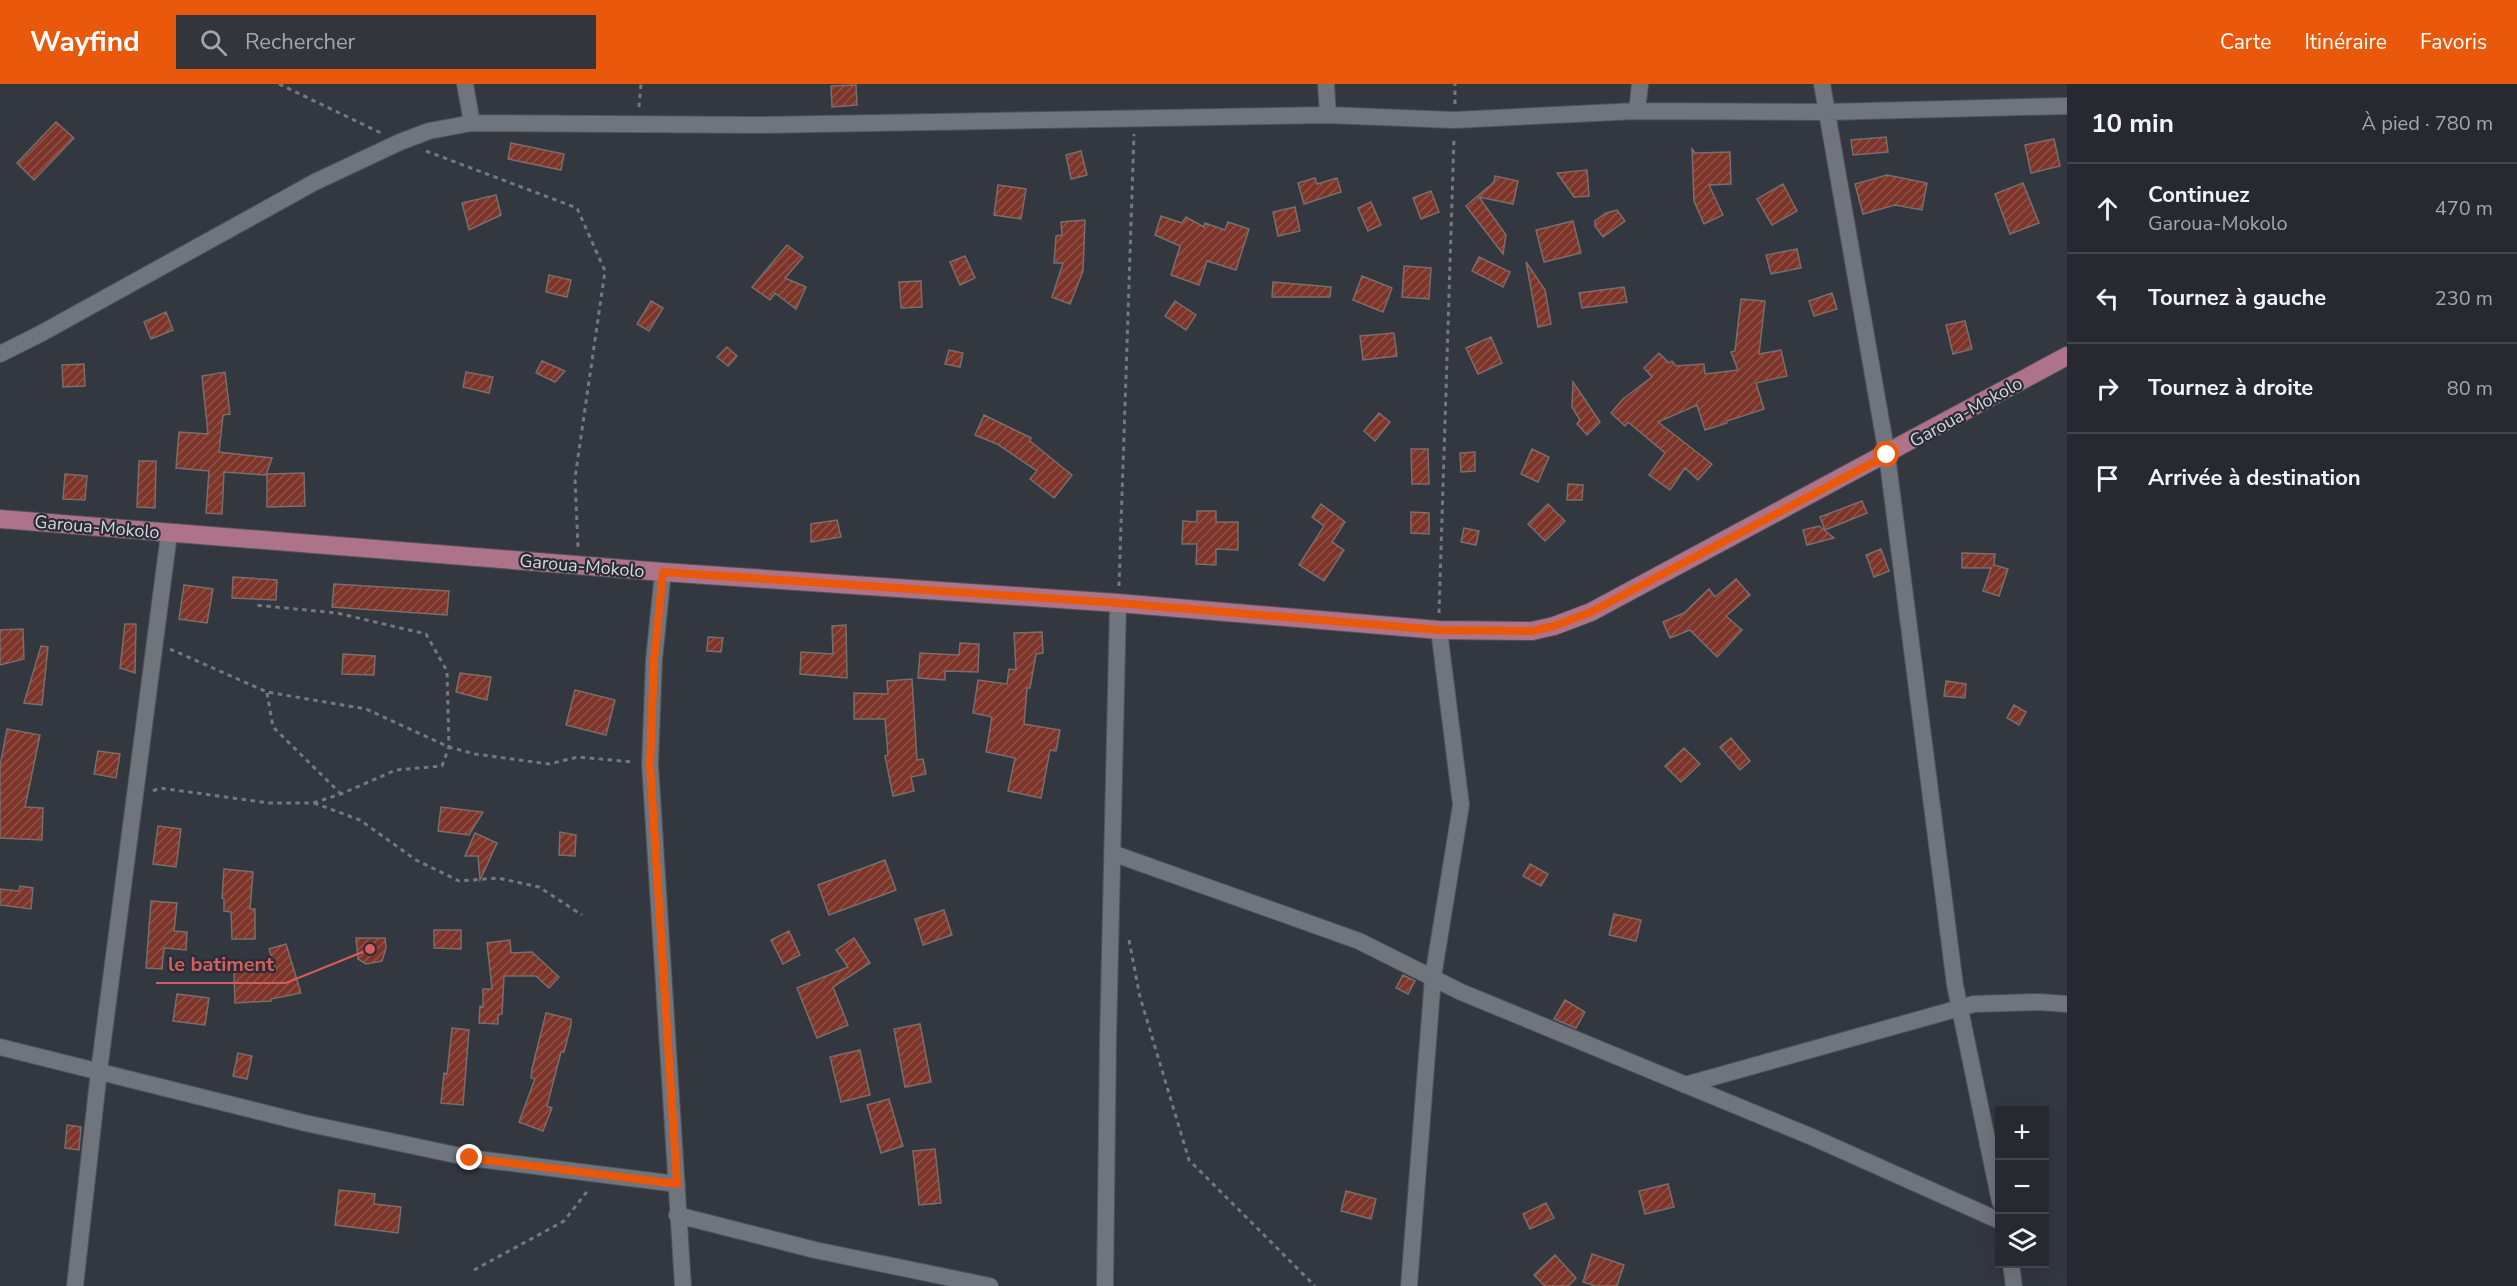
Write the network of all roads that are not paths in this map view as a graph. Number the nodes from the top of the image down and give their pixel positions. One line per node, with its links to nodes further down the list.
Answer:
1 (465, 84): 9 (street)
2 (1326, 84): 8 (street)
3 (1640, 84): 6 (street)
4 (1822, 84): 7 (street)
5 (2067, 106): 7 (street)
6 (1637, 111): 7 (street); 8 (street)
7 (1827, 112): 12 (street)
8 (1328, 115): 9 (street)
9 (472, 123): 10 (street)
10 (0, 354)
11 (2067, 356): 12 (main road, Garoua-Mokolo)
12 (1887, 455): 17 (main road, Garoua-Mokolo); 21 (street)
13 (0, 519): 14 (main road, Garoua-Mokolo)
14 (169, 534): 15 (main road, Garoua-Mokolo); 23 (street)
15 (663, 572): 16 (main road, Garoua-Mokolo); 26 (street)
16 (1118, 603): 17 (main road, Garoua-Mokolo); 18 (street)
17 (1439, 630): 19 (street)
18 (1112, 853): 19 (street); 33 (street)
19 (1433, 977): 24 (street); 34 (street)
20 (2067, 1004): 21 (street)
21 (1959, 1008): 24 (street); 25 (street)
22 (0, 1047): 23 (street)
23 (99, 1071): 26 (street); 30 (street)
24 (1685, 1085): 28 (street)
25 (1995, 1178)
26 (677, 1184): 27 (street)
27 (677, 1215): 31 (street); 32 (street)
28 (1995, 1219)
29 (2012, 1268): 35 (street)
30 (75, 1286)
31 (682, 1286)
32 (990, 1286)
33 (1105, 1286)
34 (1409, 1286)
35 (2014, 1286)

